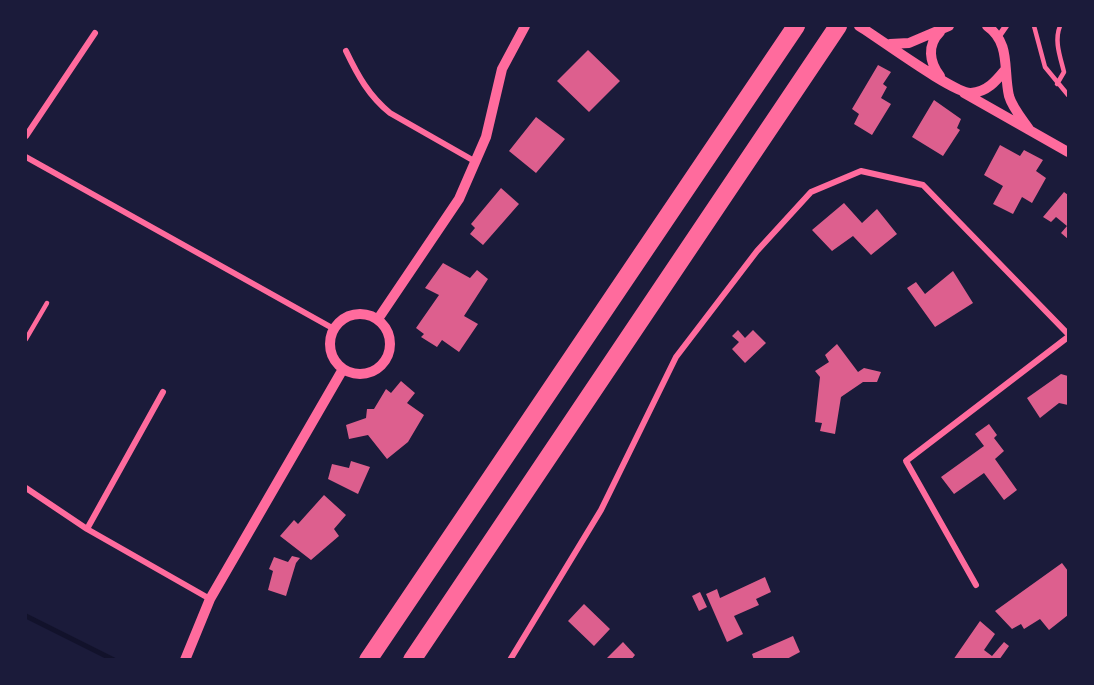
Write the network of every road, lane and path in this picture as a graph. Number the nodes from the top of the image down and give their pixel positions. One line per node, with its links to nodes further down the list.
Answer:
1 (525, 26): 23 (street)
2 (796, 26): 36 (highway)
3 (838, 26): 37 (highway)
4 (859, 26): 12 (street)
5 (987, 26): 11 (street)
6 (1006, 26): 11 (street)
7 (1034, 26): 16 (lane)
8 (1060, 26): 16 (lane)
9 (946, 27): 12 (street); 15 (street)
10 (95, 33): 20 (street)
11 (999, 36): 14 (street)
12 (890, 44): 15 (street)
13 (346, 51): 23 (street)
14 (1005, 70): 17 (street); 19 (street)
15 (943, 80): 17 (street)
16 (1057, 84): 18 (lane)
17 (962, 92): 19 (street)
18 (1068, 96)
19 (1030, 132): 21 (street)
20 (26, 136)
21 (1068, 152)
22 (26, 157): 26 (street)
23 (477, 162): 25 (street)
24 (47, 303): 28 (lane)
25 (378, 319): 26 (street); 29 (street)
26 (334, 329): 29 (street)
27 (1068, 335): 33 (street); 38 (street)
28 (26, 339)
29 (343, 369): 34 (street)
30 (163, 392): 32 (street)
31 (26, 488): 32 (street)
32 (87, 529): 34 (street)
33 (976, 585)
34 (210, 598): 35 (street)
35 (185, 660)
36 (368, 660)
37 (412, 660)
38 (510, 660)

